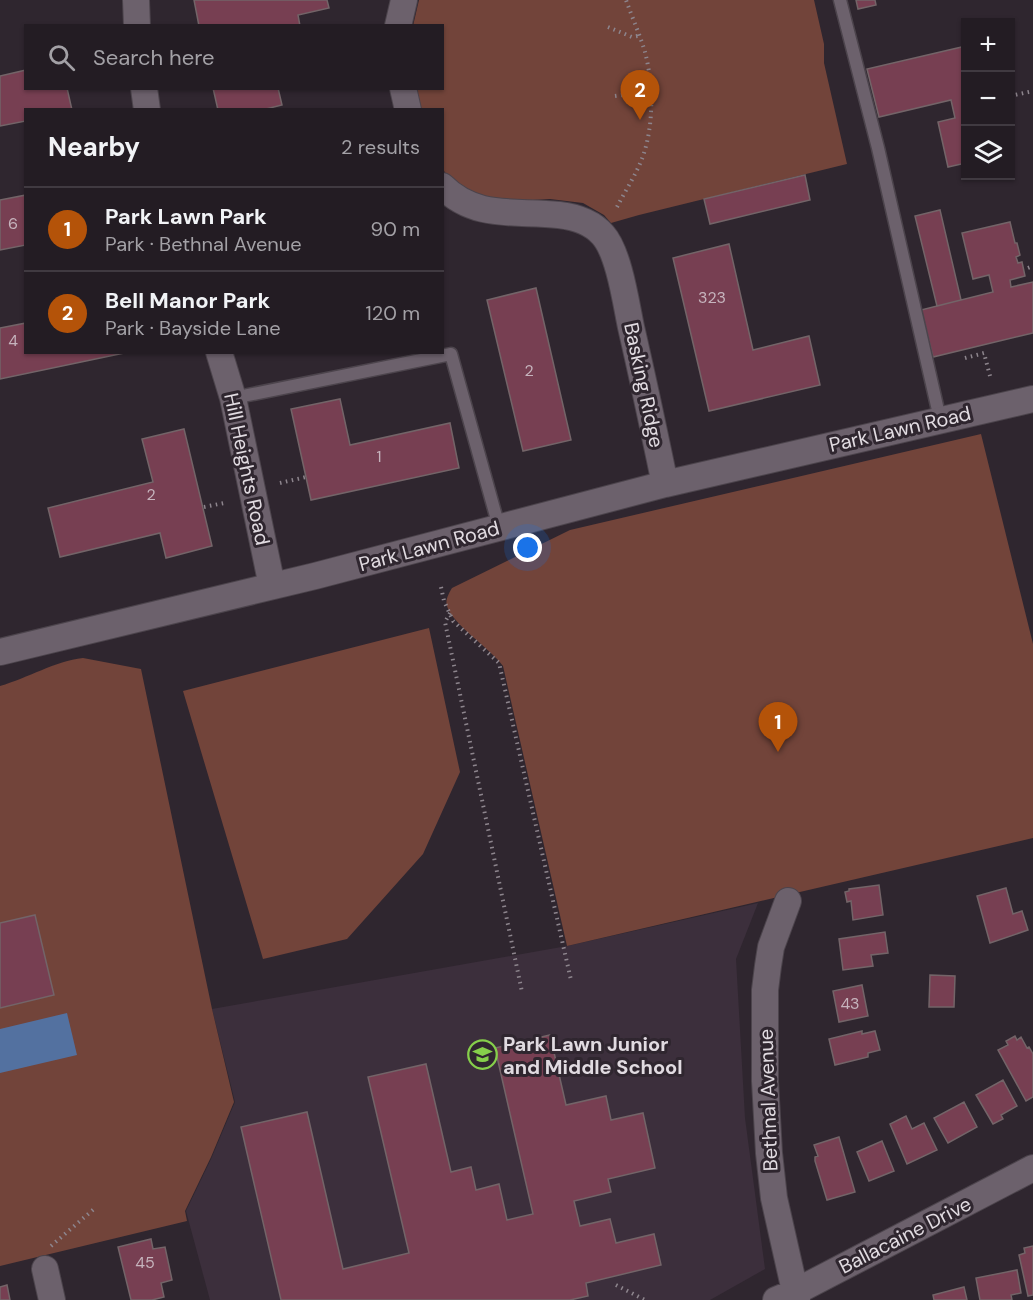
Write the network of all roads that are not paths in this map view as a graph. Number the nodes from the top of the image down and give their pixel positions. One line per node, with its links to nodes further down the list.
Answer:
1 (136, 0): 4 (street)
2 (404, 0): 5 (street)
3 (840, 0): 14 (lane)
4 (137, 24)
5 (399, 24)
6 (144, 90): 8 (street)
7 (403, 90): 9 (street)
8 (147, 108)
9 (408, 108)
10 (444, 188): 15 (street, Basking Ridge)
11 (220, 354): 12 (street, Hill Heights Road)
12 (232, 398): 16 (lane); 17 (street, Hill Heights Road)
13 (1033, 399): 14 (street, Park Lawn Road)
14 (940, 419): 15 (street, Park Lawn Road)
15 (665, 484): 16 (street, Park Lawn Road)
16 (499, 527): 17 (street, Park Lawn Road)
17 (272, 586): 18 (street, Park Lawn Road)
18 (0, 652)
19 (788, 901): 22 (street, Bethnal Avenue)
20 (1033, 1168): 22 (street, Ballacaine Drive)
21 (45, 1269): 23 (street)
22 (789, 1297)
23 (52, 1300)

